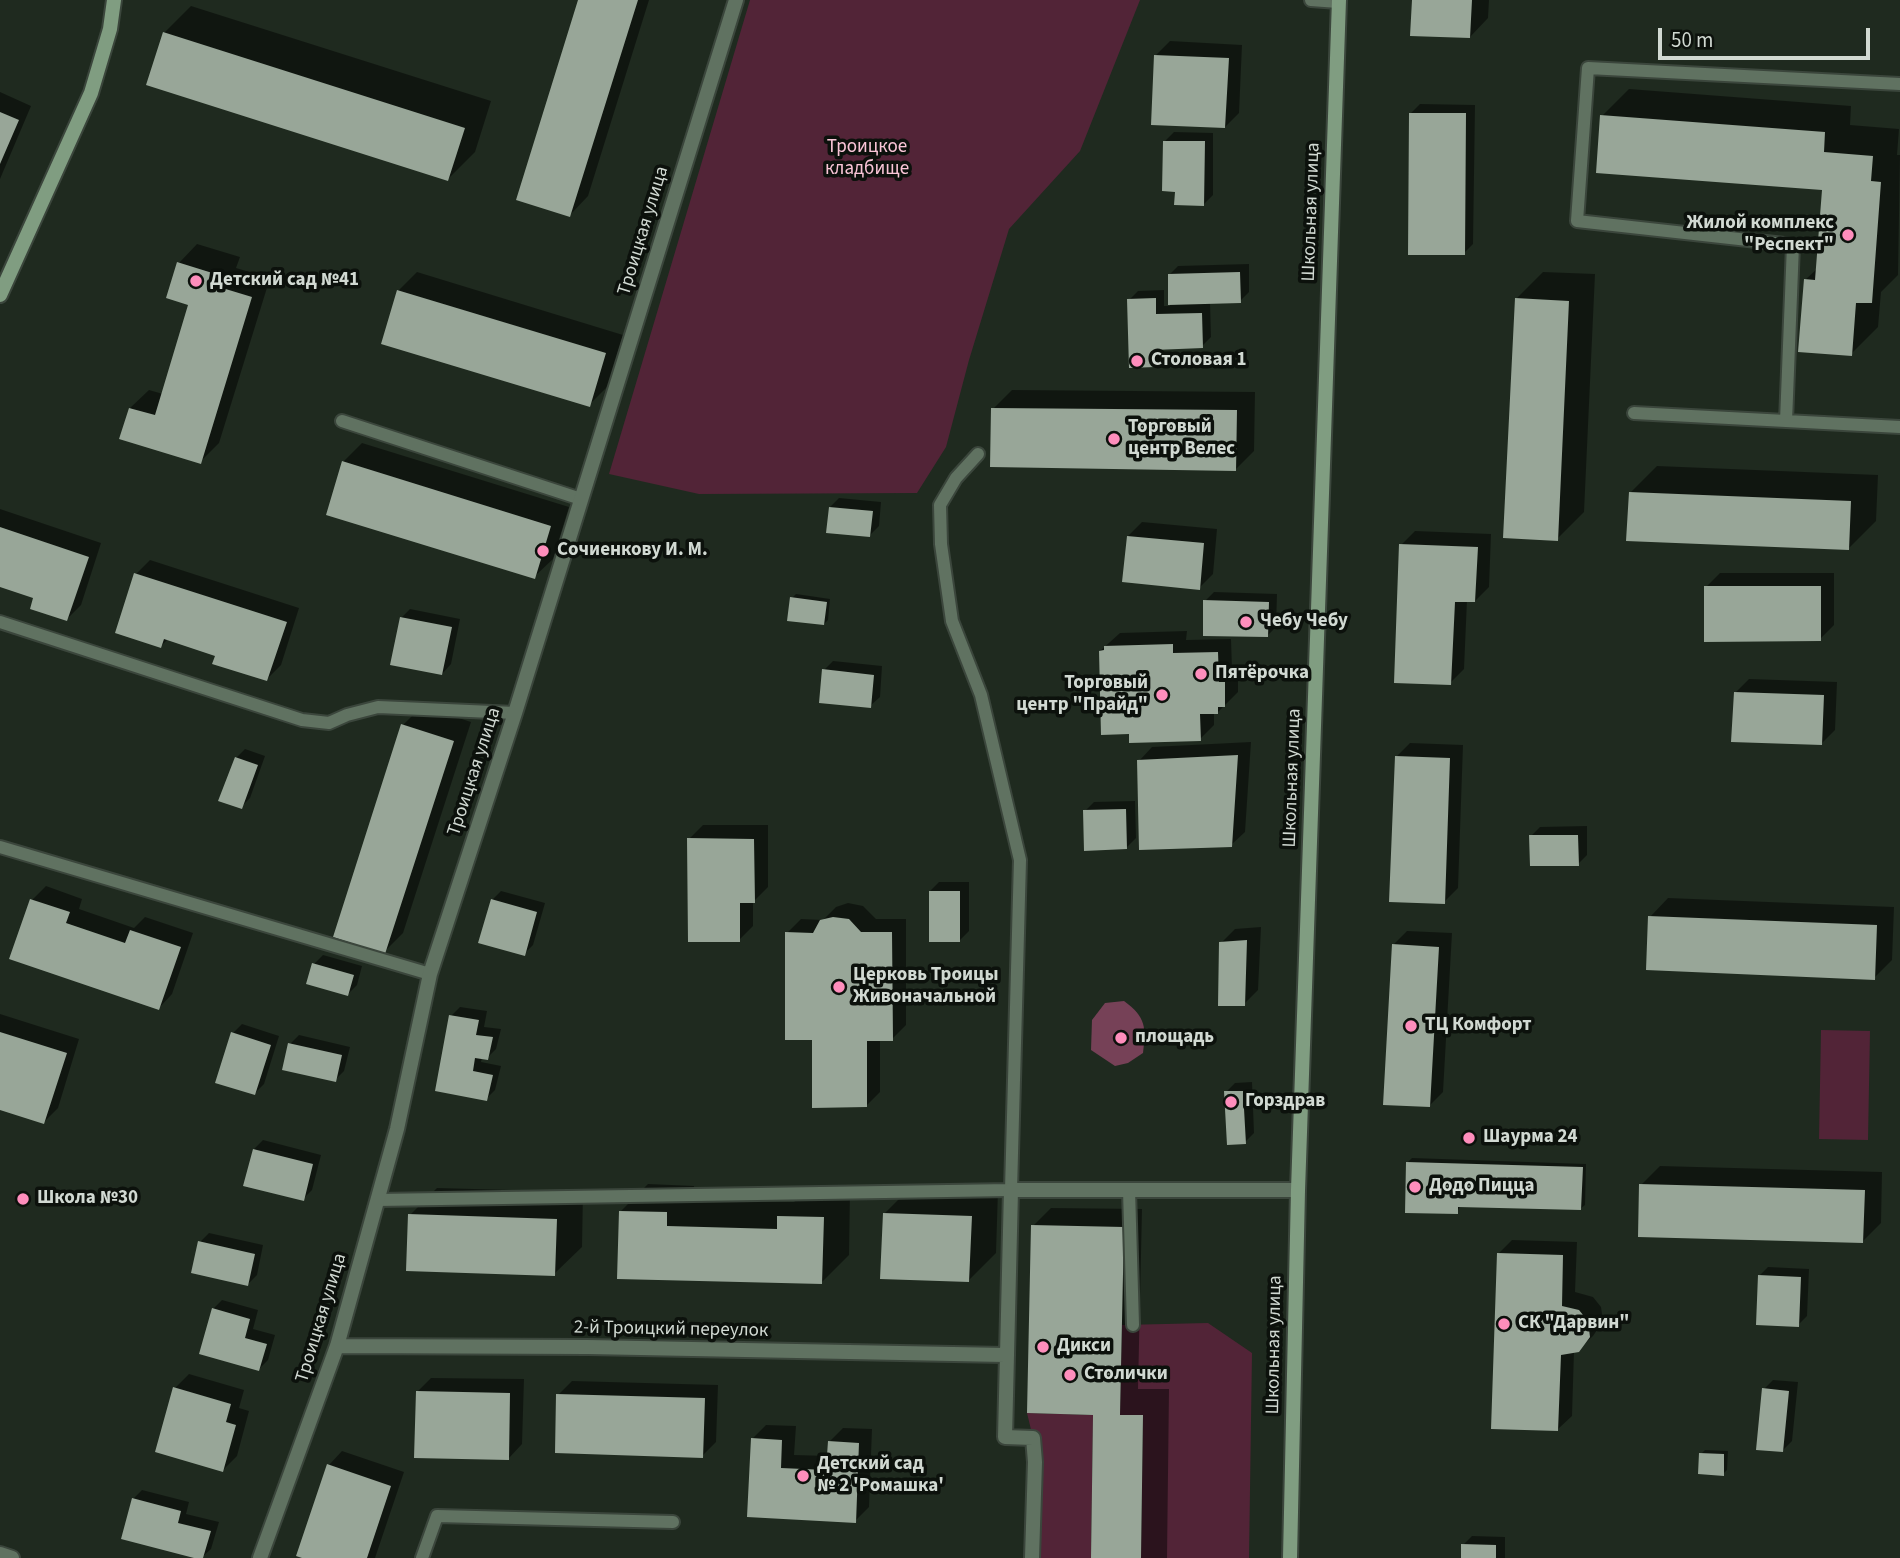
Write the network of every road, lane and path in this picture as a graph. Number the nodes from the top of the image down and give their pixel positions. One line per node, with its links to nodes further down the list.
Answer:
1 (114, 0): 6 (main road)
2 (736, 0): 12 (street, Троицкая улица)
3 (1311, 0): 4 (lane)
4 (1338, 1): 19 (main road, Школьная улица)
5 (1900, 84): 9 (lane)
6 (0, 295)
7 (1634, 413): 9 (lane)
8 (342, 421): 12 (lane)
9 (1786, 421): 10 (lane)
10 (1900, 427)
11 (978, 454): 17 (lane)
12 (581, 499): 14 (street, Троицкая улица)
13 (0, 622): 14 (lane)
14 (515, 713): 16 (street, Троицкая улица)
15 (0, 848): 16 (lane)
16 (429, 974): 20 (street, Троицкая улица)
17 (1010, 1190): 18 (street); 20 (lane); 23 (street)
18 (1129, 1190): 19 (street); 21 (lane)
19 (1298, 1190): 28 (main road, Школьная улица)
20 (377, 1200): 22 (street, Троицкая улица)
21 (1133, 1325)
22 (337, 1346): 23 (street, 2-й Троицкий переулок); 25 (street, Троицкая улица)
23 (1005, 1355): 27 (street)
24 (673, 1521): 26 (lane)
25 (260, 1558)
26 (422, 1558)
27 (1032, 1558)
28 (1290, 1558)

